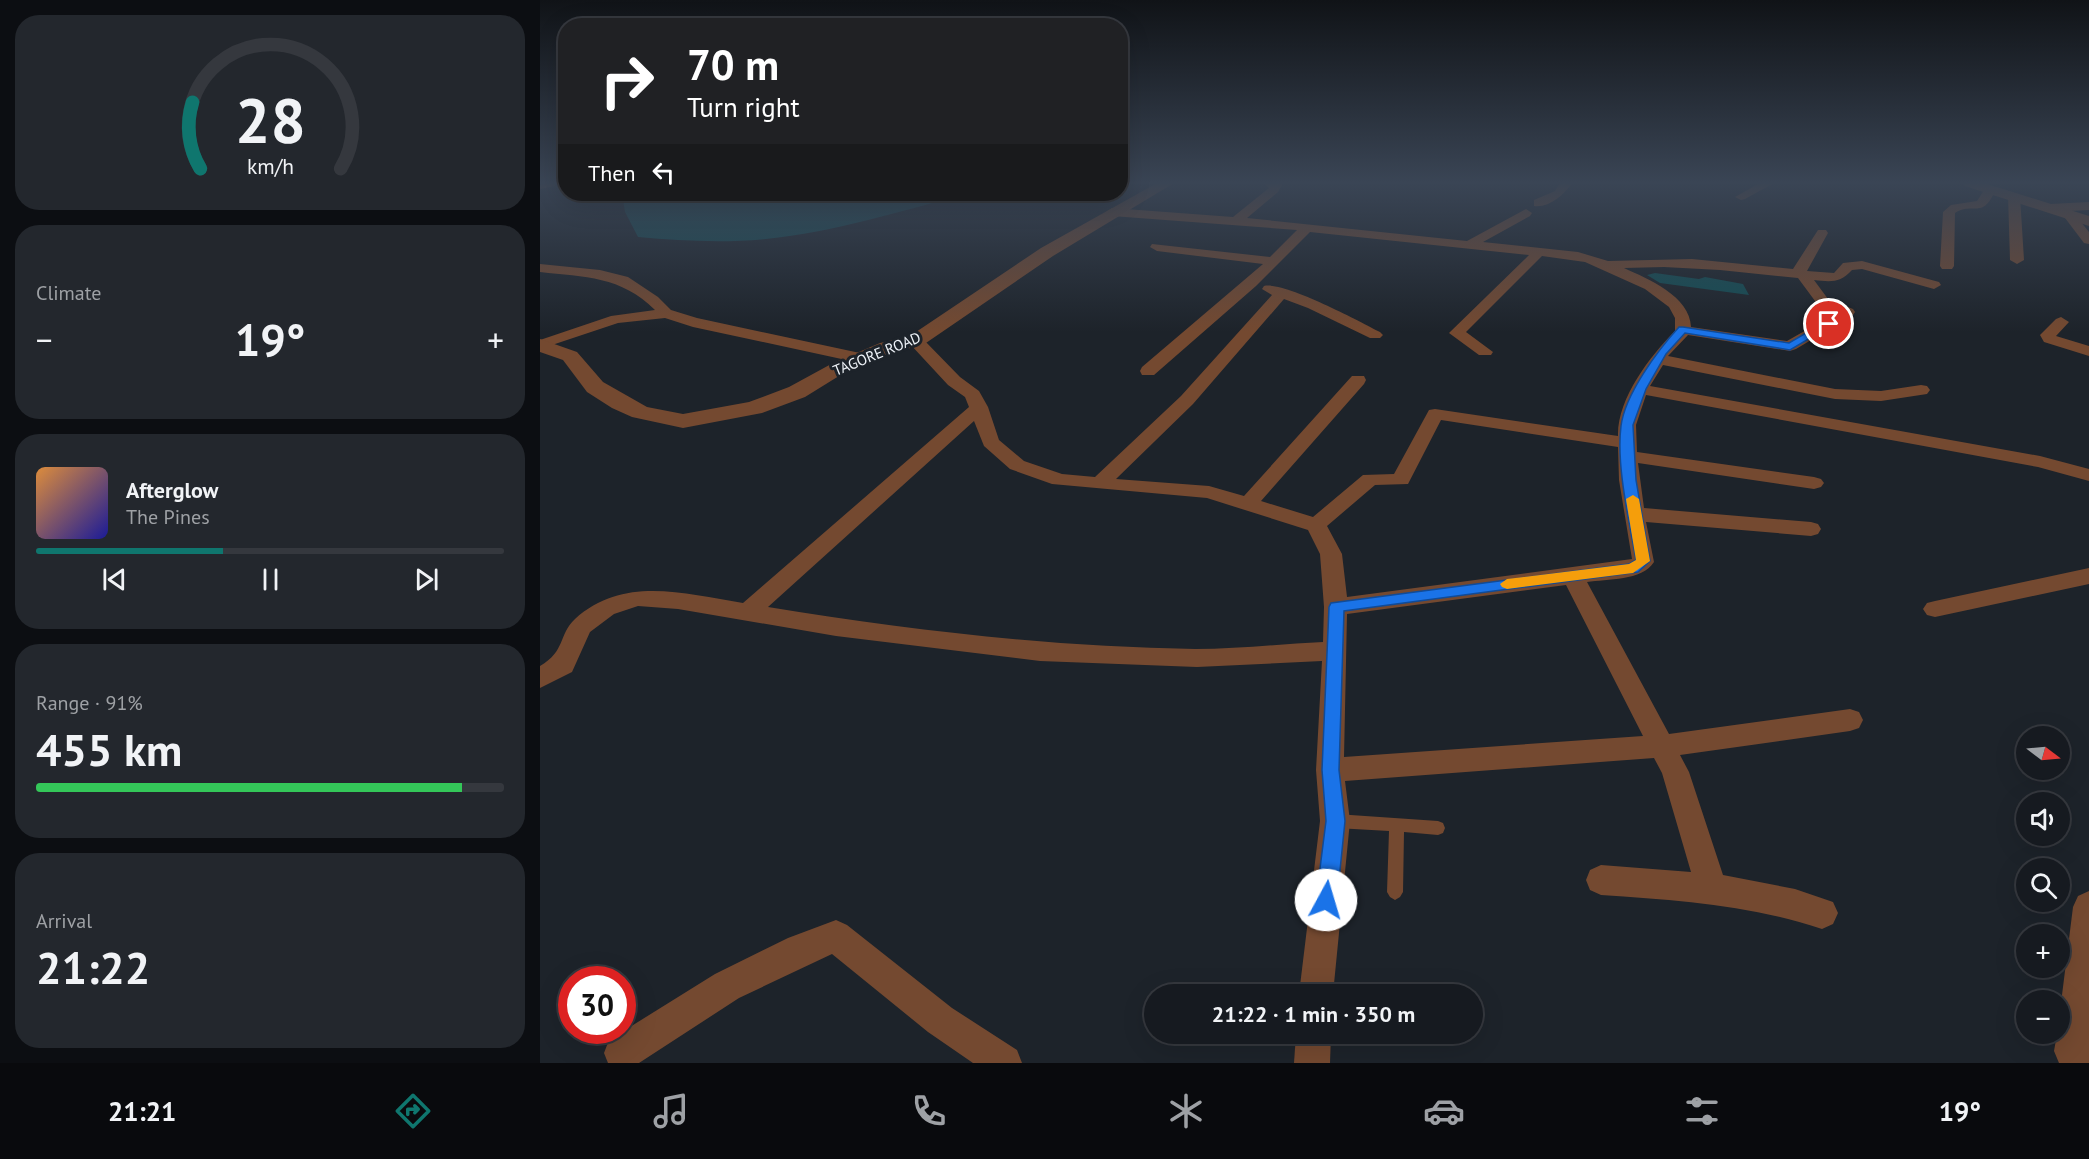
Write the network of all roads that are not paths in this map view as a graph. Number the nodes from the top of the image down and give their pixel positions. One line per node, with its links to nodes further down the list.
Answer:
1 (1079, 233): 24 (street, TAGORE ROAD)
2 (1302, 233): 12 (street)
3 (1351, 233): 8 (street)
4 (1491, 233): 8 (street)
5 (1822, 233): 16 (street)
6 (1948, 233): 14 (street)
7 (2016, 233): 11 (street)
8 (1469, 245): 10 (street)
9 (1157, 247): 12 (street)
10 (1539, 252): 13 (street); 27 (street)
11 (2017, 260)
12 (1272, 261): 17 (street)
13 (1609, 265): 16 (street); 22 (street)
14 (1947, 266)
15 (540, 268): 20 (street)
16 (1803, 275): 18 (street); 22 (street)
17 (1251, 283): 19 (street); 30 (street)
18 (1934, 285)
19 (1282, 293): 23 (street); 37 (street)
20 (666, 313): 25 (street); 28 (street)
21 (2061, 322): 26 (street)
22 (1683, 330): 29 (street)
23 (1375, 334)
24 (916, 341): 28 (street, TAGORE ROAD); 34 (street)
25 (540, 345): 28 (street, TAGORE ROAD)
26 (2089, 351)
27 (1485, 352)
28 (860, 358)
29 (1658, 359): 32 (street); 33 (street)
30 (1148, 371)
31 (1358, 380): 39 (street)
32 (1640, 389): 35 (street); 36 (street)
33 (1922, 390)
34 (979, 407): 37 (street); 47 (street)
35 (1628, 449): 38 (street); 40 (street); 41 (street)
36 (2089, 475)
37 (1100, 483): 39 (street)
38 (1814, 483)
39 (1249, 503): 41 (street)
40 (1635, 514): 42 (street); 43 (street)
41 (1316, 525): 45 (street)
42 (1811, 529)
43 (1572, 575): 45 (street); 51 (street)
44 (2089, 576): 46 (street)
45 (1336, 607): 48 (street)
46 (1935, 609)
47 (749, 611): 48 (street); 49 (street)
48 (1335, 651): 52 (street)
49 (540, 678)
50 (1850, 720): 51 (street)
51 (1663, 746): 52 (street); 57 (street)
52 (1330, 770): 53 (street)
53 (1335, 821): 54 (lane); 61 (street)
54 (1397, 825): 55 (lane); 58 (lane)
55 (1438, 828)
56 (1601, 880): 57 (street)
57 (1712, 889): 60 (street)
58 (1395, 892)
59 (2089, 908): 64 (street)
60 (1822, 913)
61 (1317, 984)
62 (1313, 1044): 66 (street)
63 (622, 1053): 65 (street)
64 (2089, 1061)
65 (1004, 1063)
66 (1312, 1063)

